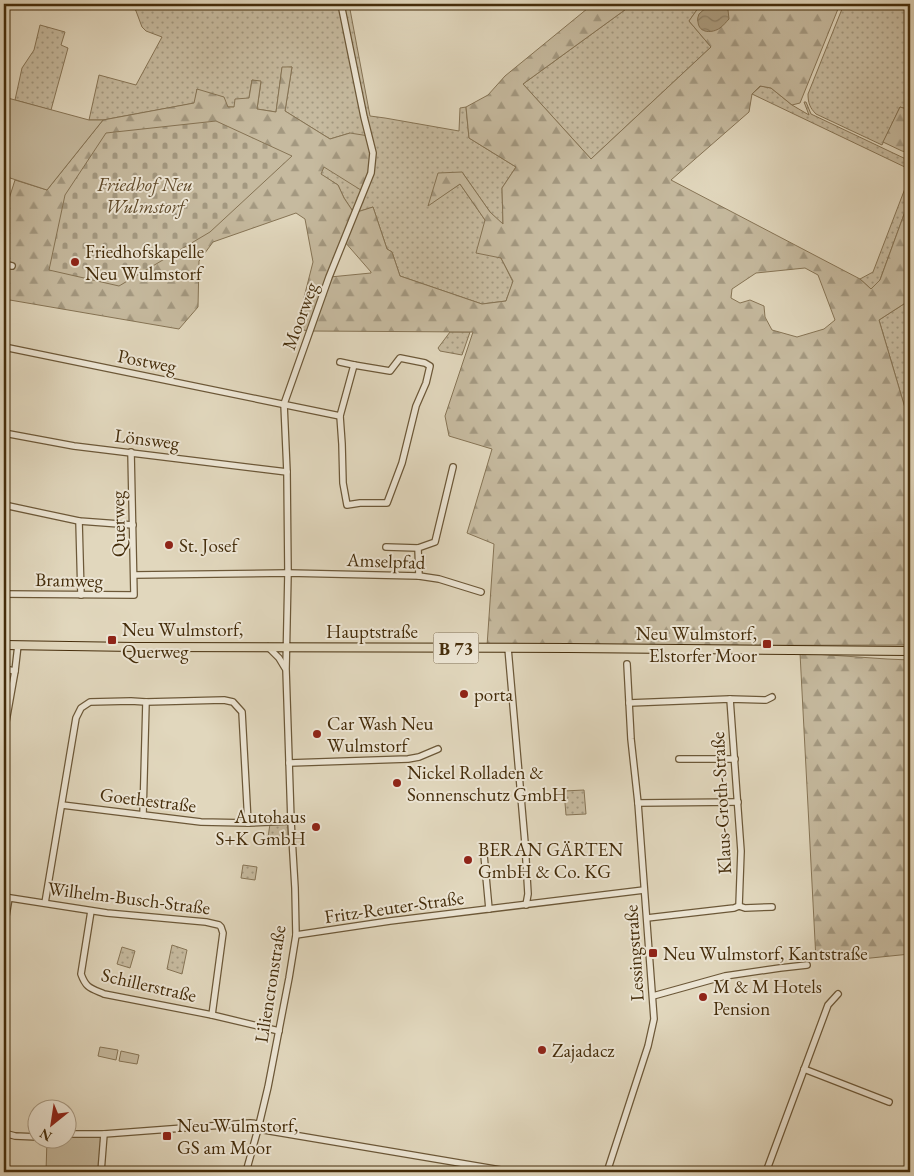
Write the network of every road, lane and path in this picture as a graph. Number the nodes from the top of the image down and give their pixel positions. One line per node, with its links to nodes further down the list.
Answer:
1 (342, 4): 7 (street, Moorweg)
2 (4, 264): 3 (street)
3 (12, 266)
4 (4, 347): 7 (street, Postweg)
5 (340, 362): 6 (street)
6 (354, 365): 8 (street); 14 (street)
7 (284, 404): 8 (street, Postweg); 12 (street, Moorweg)
8 (340, 416): 14 (street)
9 (4, 433): 10 (street, Lönsweg)
10 (131, 452): 12 (street, Lönsweg); 17 (street, Querweg)
11 (453, 467): 19 (street)
12 (287, 472): 20 (street, Moorweg)
13 (4, 505): 16 (street)
14 (347, 506): 15 (street)
15 (348, 513)
16 (79, 521): 17 (street); 25 (street)
17 (133, 525): 21 (street, Querweg)
18 (386, 547): 19 (street)
19 (418, 548): 22 (street)
20 (288, 573): 21 (street, Amselpfad); 22 (street, Amselpfad); 30 (street, Moorweg)
21 (134, 576): 26 (street, Querweg)
22 (419, 576): 23 (street, Amselpfad)
23 (480, 592)
24 (4, 594): 25 (street, Bramweg)
25 (81, 595): 26 (street, Bramweg)
26 (134, 595)
27 (4, 645): 28 (main road, Hauptstraße / B 73)
28 (18, 645): 29 (main road, Hauptstraße / B 73); 36 (street)
29 (268, 647): 30 (main road, Hauptstraße / B 73); 35 (street)
30 (286, 647): 31 (main road, Hauptstraße / B 73); 35 (street, Liliencronstraße)
31 (508, 648): 32 (main road, Hauptstraße / B 73); 56 (street)
32 (910, 652)
33 (626, 664): 40 (street, Lessingstraße)
34 (4, 669): 36 (street)
35 (286, 669): 45 (street, Liliencronstraße)
36 (15, 671): 41 (street)
37 (772, 697): 38 (street)
38 (730, 699): 40 (street); 44 (street, Klaus-Groth-Straße)
39 (146, 702): 48 (street); 49 (street); 51 (street)
40 (629, 702): 47 (street, Lessingstraße)
41 (4, 732)
42 (438, 749): 45 (street)
43 (679, 759): 44 (street)
44 (735, 759): 46 (street, Klaus-Groth-Straße)
45 (289, 763): 50 (street, Liliencronstraße)
46 (738, 802): 47 (street); 57 (street, Klaus-Groth-Straße)
47 (638, 803): 53 (street, Lessingstraße)
48 (62, 805): 49 (street, Goethestraße); 55 (street)
49 (143, 815): 51 (street, Goethestraße)
50 (291, 821): 51 (street, Goethestraße); 63 (street, Liliencronstraße)
51 (248, 823)
52 (484, 855): 59 (street)
53 (644, 890): 56 (street, Fritz-Reuter-Straße); 61 (street, Lessingstraße)
54 (6, 898): 55 (street, Wilhelm-Busch-Straße); 62 (street)
55 (45, 903): 60 (street, Wilhelm-Busch-Straße)
56 (526, 905): 59 (street, Fritz-Reuter-Straße)
57 (739, 906): 58 (street); 61 (street)
58 (772, 907)
59 (489, 909): 63 (street, Fritz-Reuter-Straße)
60 (91, 911): 67 (street, Schillerstraße); 67 (street, Wilhelm-Busch-Straße)
61 (646, 918): 66 (street, Lessingstraße)
62 (4, 928)
63 (296, 935): 68 (street, Liliencronstraße)
64 (807, 965): 66 (street)
65 (838, 994): 69 (street)
66 (653, 996): 79 (street, Lessingstraße)
67 (212, 1015): 68 (street, Schillerstraße)
68 (279, 1031): 71 (street, Liliencronstraße)
69 (804, 1069): 70 (street); 80 (street)
70 (889, 1102)
71 (259, 1127): 74 (street); 77 (street, Liliencronstraße); 78 (street)
72 (4, 1133): 75 (street)
73 (78, 1134): 74 (street)
74 (104, 1134): 76 (street)
75 (28, 1137)
76 (101, 1172)
77 (246, 1172)
78 (513, 1172)
79 (607, 1172)
80 (766, 1172)

